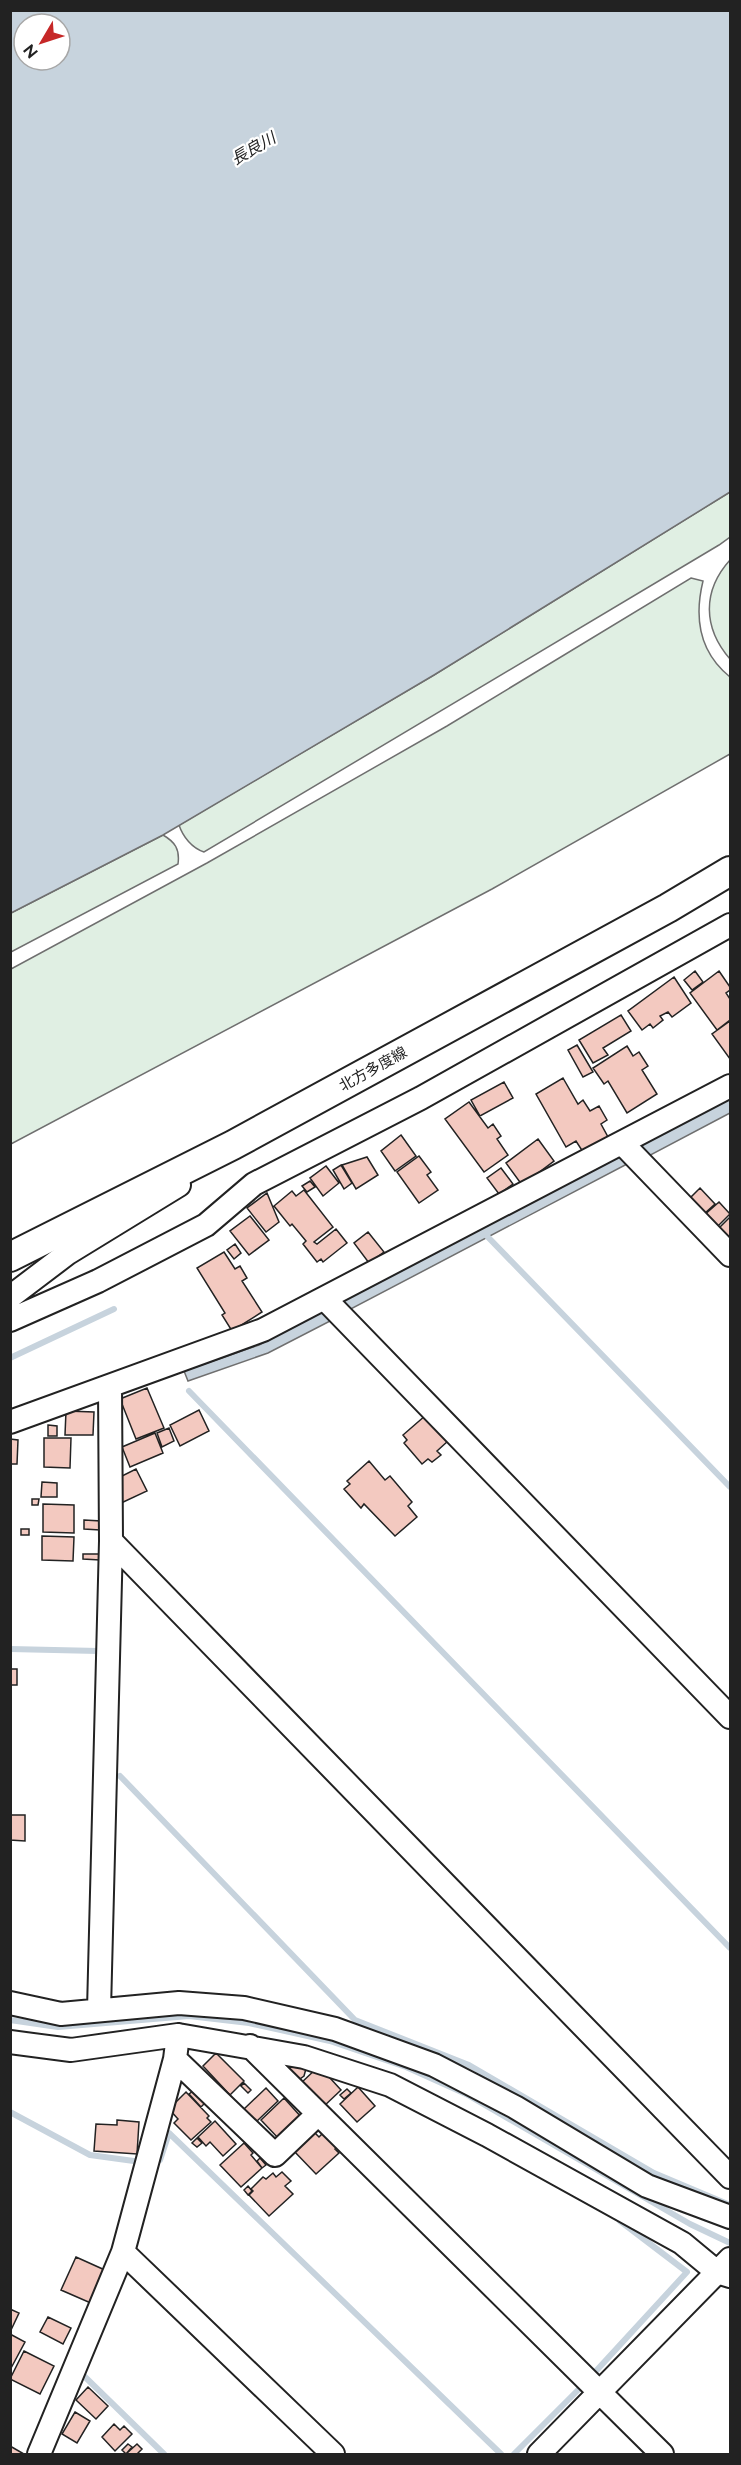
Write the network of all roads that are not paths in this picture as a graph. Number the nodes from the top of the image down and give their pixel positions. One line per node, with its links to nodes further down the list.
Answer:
1 (730, 871): 5 (main road, 北方多度線)
2 (730, 925): 10 (street)
3 (730, 1086): 4 (street)
4 (622, 1143): 6 (street); 9 (street)
5 (233, 1145): 7 (main road, 北方多度線); 8 (street)
6 (730, 1255)
7 (10, 1257)
8 (10, 1297)
9 (324, 1299): 11 (street); 14 (street)
10 (10, 1320)
11 (110, 1387): 12 (street); 13 (street)
12 (10, 1422)
13 (111, 1541): 16 (street); 22 (street)
14 (730, 1717)
15 (10, 2003): 16 (street)
16 (99, 2010): 23 (street)
17 (178, 2035): 18 (street); 19 (street); 20 (street)
18 (10, 2042)
19 (250, 2046): 21 (street); 25 (street)
20 (175, 2059): 21 (street); 24 (street)
21 (318, 2114): 26 (street)
22 (730, 2177)
23 (730, 2217)
24 (123, 2252): 27 (street); 28 (street)
25 (725, 2269): 26 (street)
26 (599, 2394): 29 (street); 30 (street)
27 (39, 2454)
28 (333, 2454)
29 (539, 2454)
30 (662, 2454)

